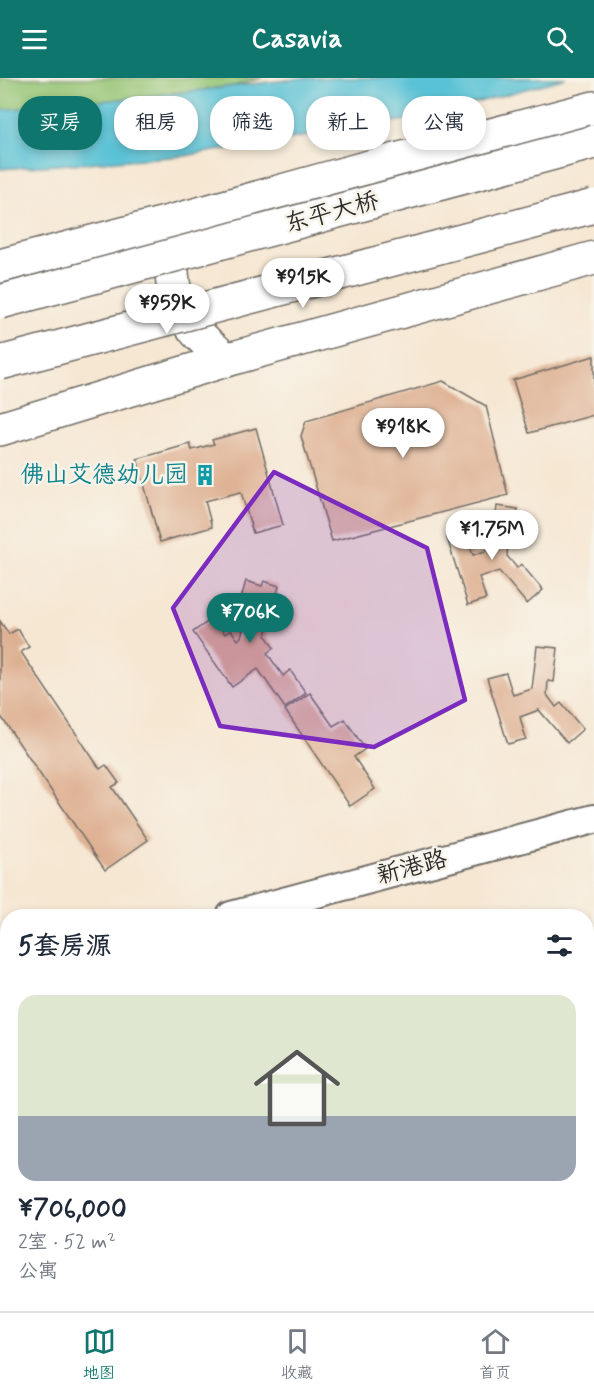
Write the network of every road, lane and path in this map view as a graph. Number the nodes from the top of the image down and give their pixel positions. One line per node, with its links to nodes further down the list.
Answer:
1 (594, 108): 4 (main road)
2 (594, 142): 7 (main road, 东平大桥, bridge)
3 (594, 206): 9 (main road, bridge)
4 (181, 219): 6 (main road); 8 (main road)
5 (594, 258): 8 (main road)
6 (0, 266)
7 (0, 302)
8 (226, 360): 10 (main road)
9 (0, 363)
10 (0, 429)
11 (594, 819): 12 (street, 新港路)
12 (257, 909)

